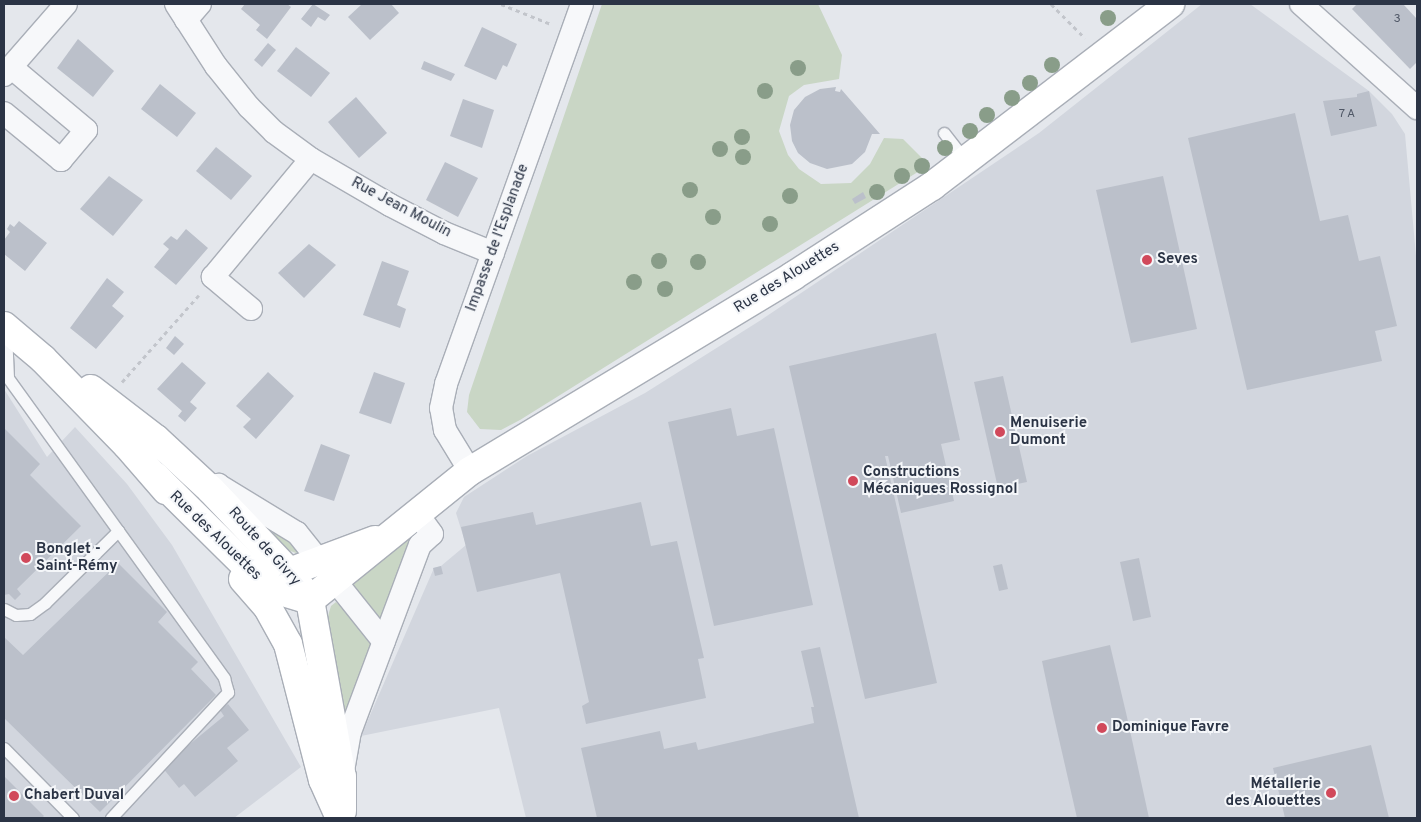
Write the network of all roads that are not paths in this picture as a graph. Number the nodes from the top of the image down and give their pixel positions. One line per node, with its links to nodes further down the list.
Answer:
1 (66, 4): 6 (street)
2 (582, 4): 12 (street, Impasse de l'Esplanade)
3 (1170, 4): 11 (street, Rue des Alouettes)
4 (1301, 4): 7 (street)
5 (187, 9): 10 (street, Rue Jean Moulin)
6 (7, 71): 8 (street)
7 (1417, 108)
8 (4, 112)
9 (944, 133): 11 (lane)
10 (311, 159): 12 (street, Rue Jean Moulin); 13 (street)
11 (966, 161): 16 (street, Rue des Alouettes)
12 (493, 253): 16 (street, Impasse de l'Esplanade)
13 (251, 309)
14 (5, 327): 15 (street, Route de Givry); 20 (lane)
15 (43, 359): 17 (street, Route de Givry); 18 (street, Route de Givry)
16 (470, 471): 19 (street, Rue des Alouettes)
17 (155, 476): 24 (street, Rue des Alouettes)
18 (212, 490): 22 (street); 24 (street, Route de Givry)
19 (417, 513): 21 (street, Rue des Alouettes); 27 (street)
20 (118, 531): 26 (lane); 31 (lane)
21 (391, 535): 22 (street, Rue des Alouettes); 23 (street, Rue des Alouettes)
22 (319, 561): 23 (street); 24 (street, Rue des Alouettes)
23 (334, 583): 25 (street, Rue des Alouettes); 27 (street)
24 (279, 590): 25 (street, Route de Givry); 32 (street, Route de Givry)
25 (310, 600): 29 (street, Route de Givry)
26 (4, 609)
27 (384, 642): 29 (street)
28 (4, 748): 30 (lane)
29 (342, 777): 32 (street, Route de Givry)
30 (73, 818)
31 (111, 818)
32 (341, 818)

